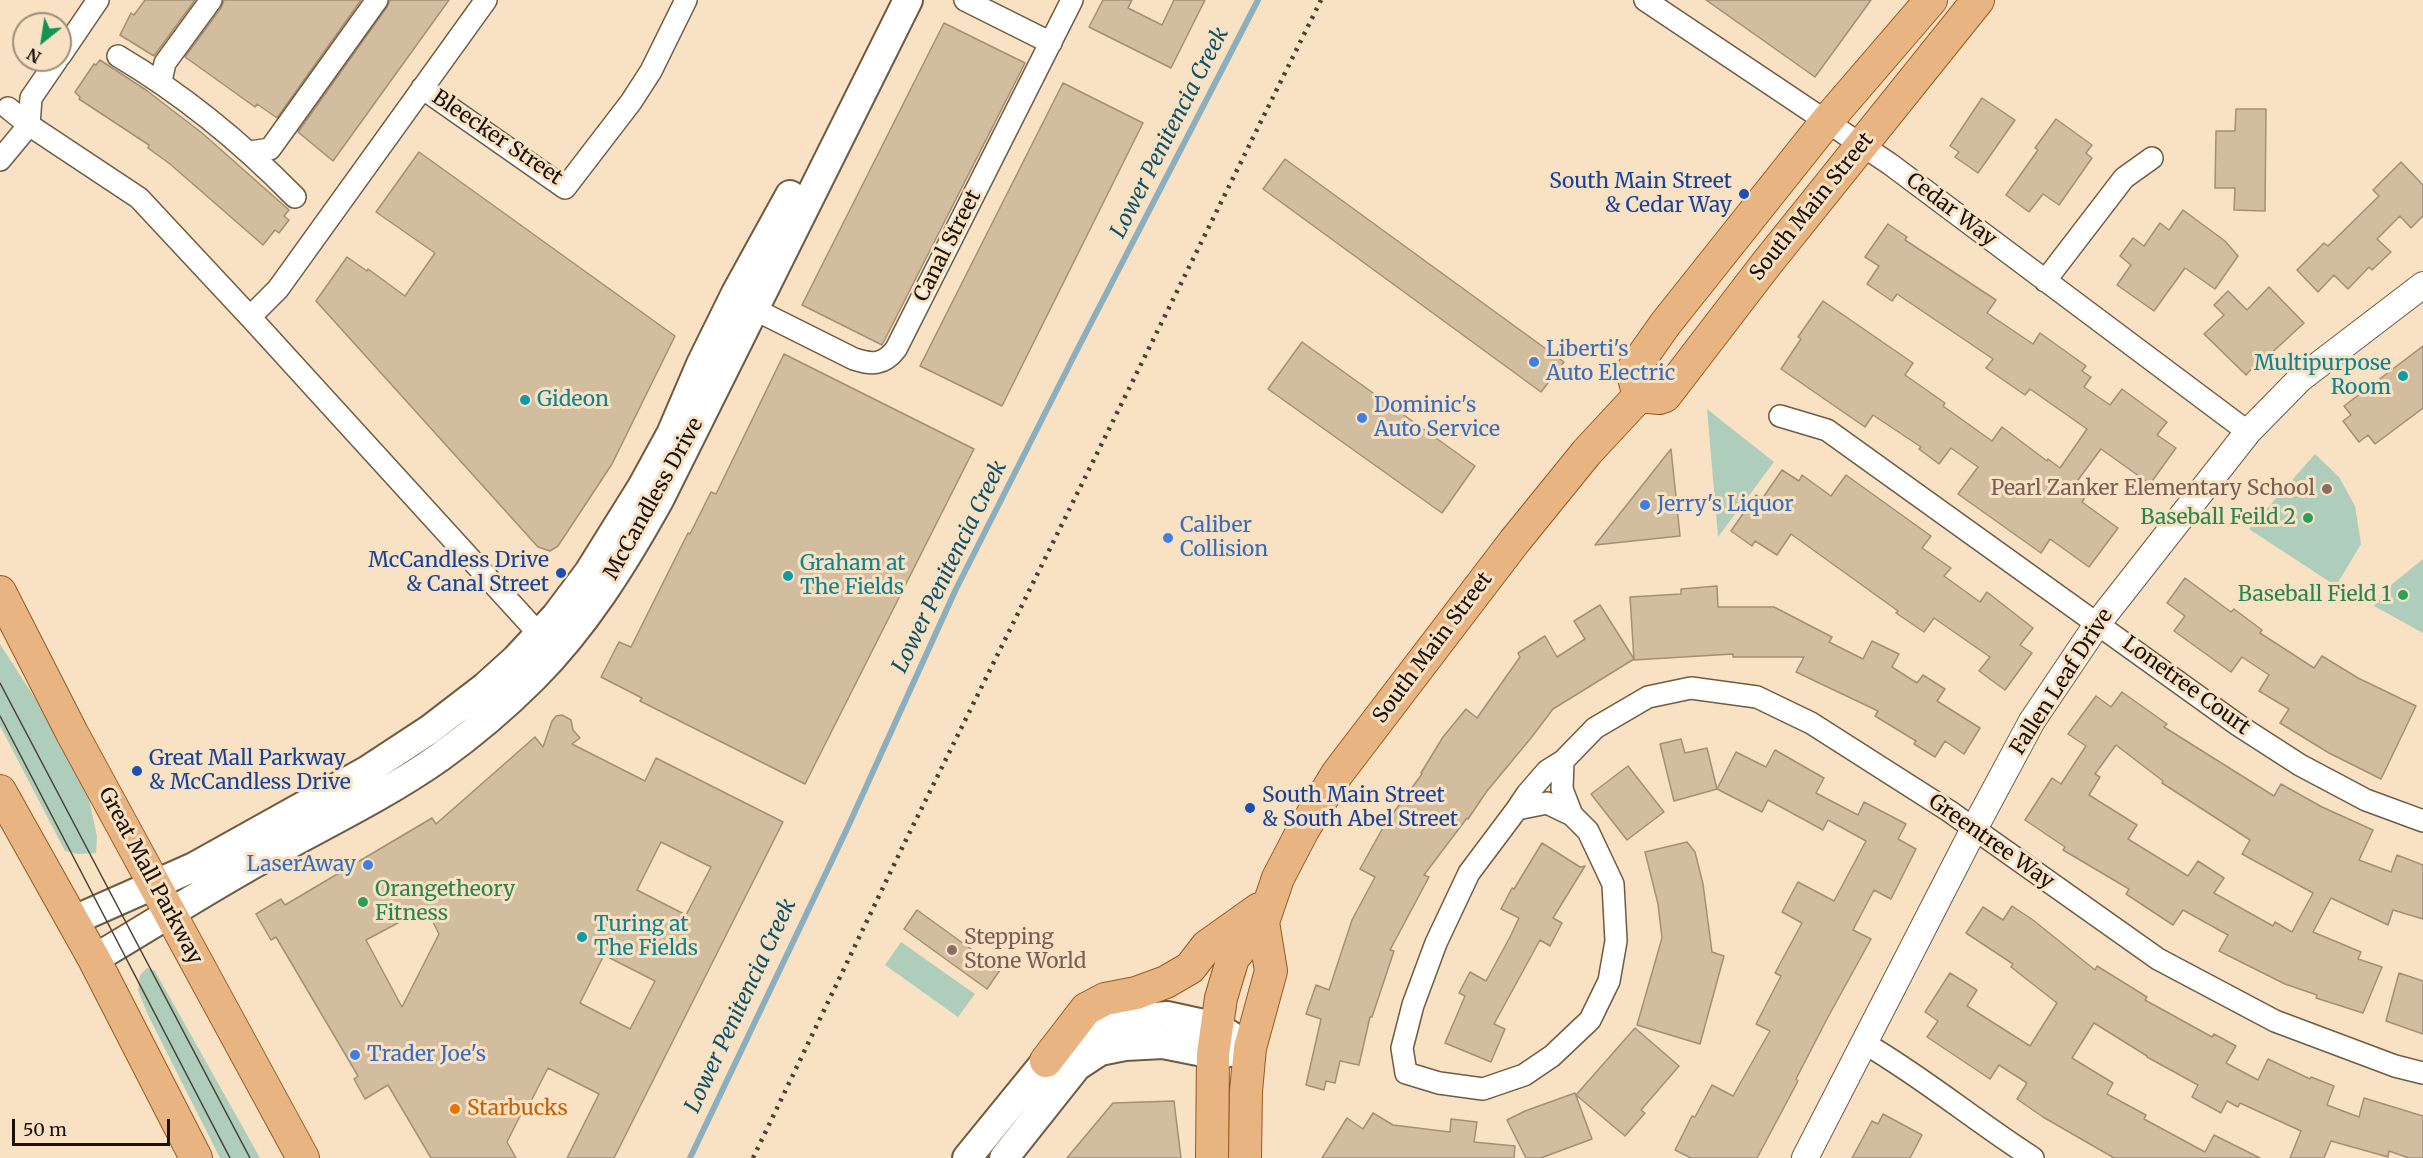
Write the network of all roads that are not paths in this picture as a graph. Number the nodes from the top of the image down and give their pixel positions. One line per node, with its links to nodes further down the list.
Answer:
1 (98, 0): 13 (street)
2 (211, 0): 17 (street)
3 (377, 0): 24 (street)
4 (486, 0): 18 (street)
5 (686, 0): 18 (street, Bleecker Street)
6 (887, 0): 37 (main road, McCandless Drive)
7 (908, 0): 30 (main road, McCandless Drive)
8 (965, 0): 14 (street)
9 (1072, 0): 14 (street, Canal Street)
10 (1645, 0): 21 (street, Cedar Way)
11 (1930, 0): 21 (main road, South Main Street)
12 (1978, 0): 23 (main road, South Main Street)
13 (72, 38)
14 (1051, 43): 30 (street, Canal Street)
15 (118, 56): 17 (street)
16 (49, 72): 19 (street)
17 (161, 81): 24 (street)
18 (422, 88): 31 (street)
19 (31, 98): 20 (street); 22 (street)
20 (4, 114): 22 (street)
21 (1826, 122): 23 (street, Cedar Way); 32 (main road, South Main Street)
22 (29, 125): 26 (street); 31 (street)
23 (1861, 146): 28 (street, Cedar Way); 32 (main road, South Main Street)
24 (250, 152): 27 (street)
25 (2152, 158): 28 (street)
26 (0, 160)
27 (295, 197)
28 (2045, 281): 34 (street, Cedar Way)
29 (2423, 285): 34 (street, Fallen Leaf Drive)
30 (754, 309): 46 (main road, McCandless Drive)
31 (250, 317): 37 (street)
32 (1639, 396): 45 (main road, South Main Street)
33 (1780, 416): 36 (street, Lonetree Court)
34 (2248, 432): 36 (street, Fallen Leaf Drive)
35 (0, 592): 44 (main road, Great Mall Parkway)
36 (2098, 622): 42 (street, Lonetree Court); 43 (street, Fallen Leaf Drive)
37 (539, 634): 44 (main road, McCandless Drive)
38 (1563, 761): 40 (street, Greentree Way); 41 (street); 43 (street, Greentree Way)
39 (0, 791): 47 (main road)
40 (1517, 809): 41 (street); 41 (street, Greentree Way)
41 (1572, 815)
42 (2423, 821)
43 (1974, 829): 50 (street, Fallen Leaf Drive); 53 (street, Greentree Way)
44 (155, 884): 46 (main road, Great Mall Parkway); 47 (main road, McCandless Drive)
45 (1267, 911): 49 (main road, South Main Street); 51 (main road, South Main Street); 52 (main road)
46 (171, 914): 48 (main road, McCandless Drive); 55 (main road, Great Mall Parkway)
47 (72, 921): 48 (main road)
48 (94, 959): 54 (main road)
49 (1215, 1041): 51 (main road); 52 (main road); 57 (main road); 58 (main road, South Main Street)
50 (1864, 1042): 60 (street, Fallen Leaf Drive); 61 (street)
51 (1251, 1048): 59 (main road, South Main Street)
52 (1046, 1061): 56 (main road)
53 (2423, 1073)
54 (196, 1158)
55 (303, 1158)
56 (967, 1158)
57 (1004, 1158)
58 (1212, 1158)
59 (1245, 1158)
60 (1805, 1158)
61 (2032, 1158)

